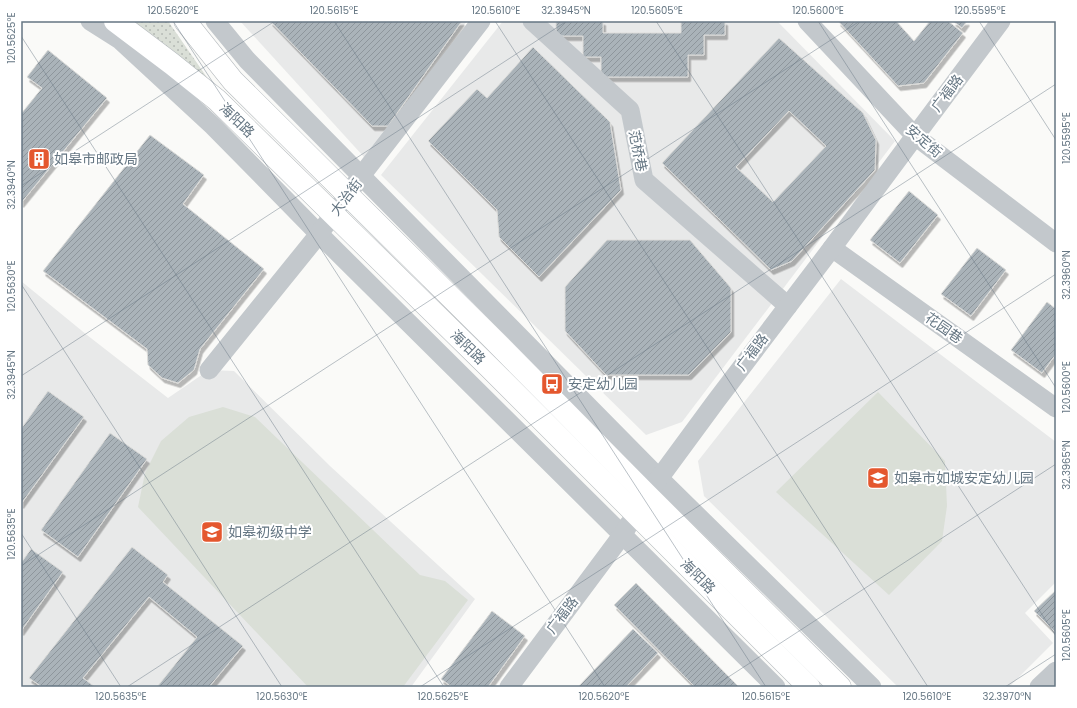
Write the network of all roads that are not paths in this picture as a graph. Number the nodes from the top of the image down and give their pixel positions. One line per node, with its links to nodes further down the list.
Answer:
1 (90, 21): 13 (street)
2 (115, 21): 12 (main road, 海阳路)
3 (215, 21): 10 (street)
4 (481, 21): 10 (street, 大治街)
5 (532, 21): 16 (street, 范桥巷)
6 (807, 21): 9 (street, 安定街)
7 (1001, 21): 9 (street, 广福路)
8 (188, 24): 11 (main road, 海阳路)
9 (915, 136): 14 (street, 安定街); 15 (street, 广福路)
10 (361, 176): 11 (street, 大治街); 19 (street)
11 (347, 195): 12 (street, 大治街); 19 (main road, 海阳路)
12 (333, 214): 13 (street, 大治街); 20 (main road, 海阳路)
13 (319, 234): 17 (street, 大治街); 21 (street)
14 (1056, 243)
15 (832, 248): 16 (street, 广福路); 18 (street, 花园巷)
16 (788, 306): 19 (street, 广福路)
17 (209, 370)
18 (1056, 408)
19 (653, 486): 20 (street, 广福路); 26 (main road, 海阳路); 27 (street)
20 (636, 513): 21 (street, 广福路); 25 (main road, 海阳路)
21 (622, 534): 23 (street, 广福路); 24 (street)
22 (1056, 671): 28 (street)
23 (509, 687)
24 (776, 687)
25 (809, 687)
26 (840, 687)
27 (872, 687)
28 (1039, 687)

